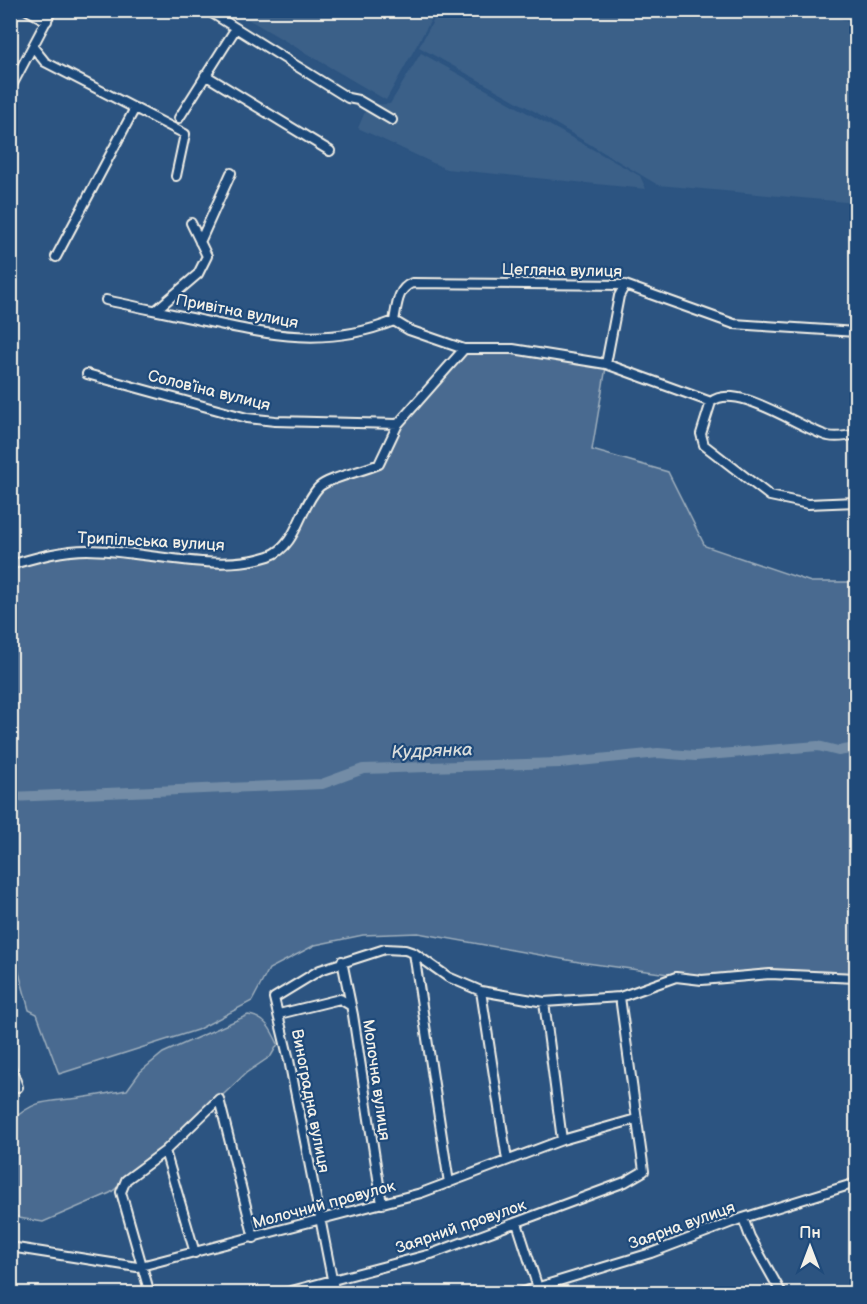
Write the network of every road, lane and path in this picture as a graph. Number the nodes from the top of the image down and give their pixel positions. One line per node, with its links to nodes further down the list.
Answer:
1 (27, 10): 4 (street)
2 (52, 10): 4 (street)
3 (207, 10): 5 (street)
4 (47, 21): 6 (street)
5 (236, 28): 7 (street); 11 (street)
6 (33, 46): 8 (street); 9 (street)
7 (206, 75): 10 (street); 12 (street)
8 (10, 89)
9 (135, 108): 14 (street); 17 (street)
10 (179, 118)
11 (392, 120)
12 (330, 151)
13 (231, 173): 16 (street)
14 (177, 176)
15 (191, 223): 16 (street)
16 (200, 242): 20 (street)
17 (56, 257)
18 (625, 285): 21 (street, Цегляна вулиця); 22 (street, Цегляна вулиця); 24 (street)
19 (106, 300): 20 (street, Привітна вулиця)
20 (156, 310): 21 (street, Привітна вулиця)
21 (394, 321): 23 (street)
22 (856, 332)
23 (464, 349): 24 (street); 27 (street, Трипільська вулиця)
24 (606, 364): 26 (street)
25 (87, 374): 27 (street, Соловʼїна вулиця)
26 (711, 402): 28 (street); 29 (street)
27 (398, 424): 30 (street, Трипільська вулиця)
28 (856, 434)
29 (856, 502)
30 (10, 565)
31 (414, 953): 32 (street); 34 (street); 45 (street)
32 (342, 961): 37 (street, Молочна вулиця); 38 (street, Виноградна вулиця)
33 (856, 978): 35 (street)
34 (482, 991): 36 (street); 44 (street)
35 (620, 997): 36 (street); 41 (street)
36 (544, 1002): 42 (street)
37 (350, 1005): 38 (street); 47 (street, Молочна вулиця)
38 (279, 1014): 49 (street, Виноградна вулиця)
39 (10, 1064): 40 (street)
40 (18, 1087)
41 (636, 1119): 42 (street, Молочний провулок); 50 (street, Заярний провулок)
42 (562, 1140): 44 (street, Молочний провулок)
43 (165, 1151): 51 (street); 53 (street); 54 (street)
44 (507, 1160): 45 (street, Молочний провулок)
45 (449, 1183): 47 (street, Молочний провулок)
46 (856, 1184): 48 (street, Заярна вулиця)
47 (382, 1204): 49 (street, Молочний провулок)
48 (743, 1218): 56 (street, Заярна вулиця); 61 (street)
49 (319, 1221): 51 (street, Молочний провулок); 55 (street, Виноградна вулиця)
50 (517, 1223): 55 (street, Заярний провулок); 56 (street)
51 (254, 1238): 53 (street, Молочний провулок)
52 (10, 1247): 54 (street, Молочний провулок)
53 (195, 1253): 54 (street, Молочний провулок)
54 (143, 1265): 57 (street)
55 (334, 1280): 58 (street, Заярний провулок); 59 (street, Виноградна вулиця)
56 (538, 1288): 60 (street, Заярна вулиця)
57 (150, 1293)
58 (280, 1293)
59 (335, 1293)
60 (516, 1293)
61 (782, 1293)

